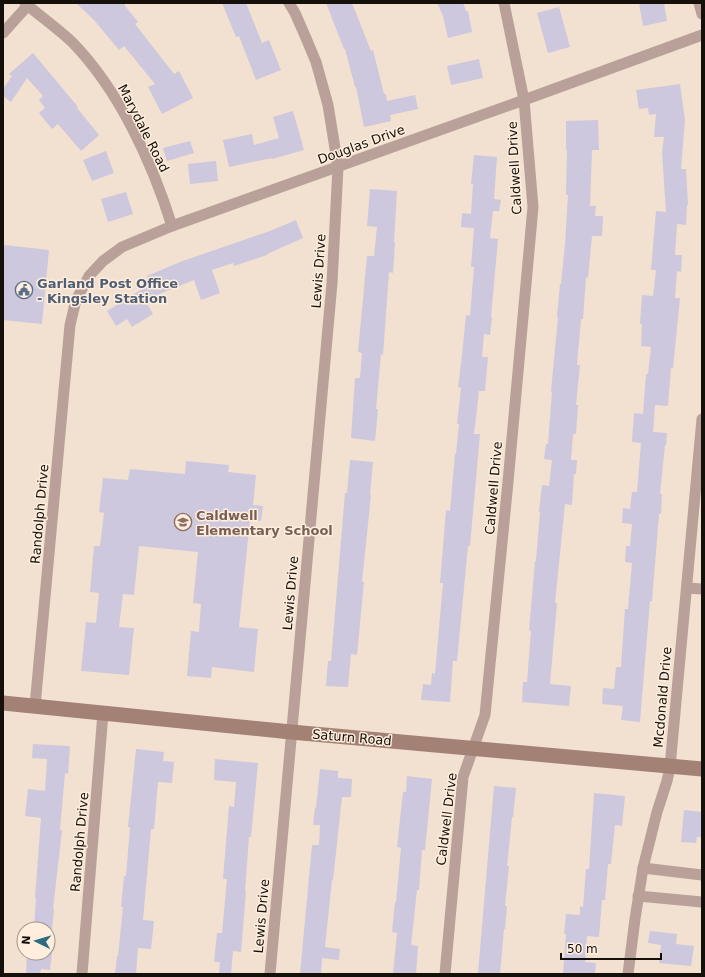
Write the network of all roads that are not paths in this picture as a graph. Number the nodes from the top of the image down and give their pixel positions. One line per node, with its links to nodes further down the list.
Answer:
1 (289, 3): 9 (street, Lewis Drive)
2 (504, 3): 8 (street, Caldwell Drive)
3 (699, 3): 5 (street)
4 (28, 4): 6 (street); 10 (street, Marydale Road)
5 (702, 14)
6 (3, 33)
7 (702, 35): 8 (street, Douglas Drive)
8 (524, 100): 9 (street, Douglas Drive); 19 (street, Caldwell Drive)
9 (338, 167): 10 (street, Douglas Drive); 18 (street, Lewis Drive)
10 (172, 226): 11 (street, Douglas Drive)
11 (70, 325): 16 (street, Randolph Drive)
12 (702, 419): 13 (street, Mcdonald Drive)
13 (687, 588): 14 (street); 20 (street, Mcdonald Drive)
14 (702, 589)
15 (3, 703): 16 (street, Saturn Road)
16 (35, 706): 17 (street, Saturn Road)
17 (103, 713): 18 (street, Saturn Road); 26 (street, Randolph Drive)
18 (291, 732): 19 (street, Saturn Road); 27 (street, Lewis Drive)
19 (474, 748): 20 (street, Saturn Road); 28 (street, Caldwell Drive)
20 (670, 767): 21 (street, Saturn Road); 22 (street, Mcdonald Drive)
21 (702, 769)
22 (643, 868): 23 (street); 24 (street, Mcdonald Drive)
23 (702, 875)
24 (638, 896): 25 (street); 29 (street, Mcdonald Drive)
25 (702, 902)
26 (82, 974)
27 (270, 974)
28 (445, 974)
29 (628, 974)

